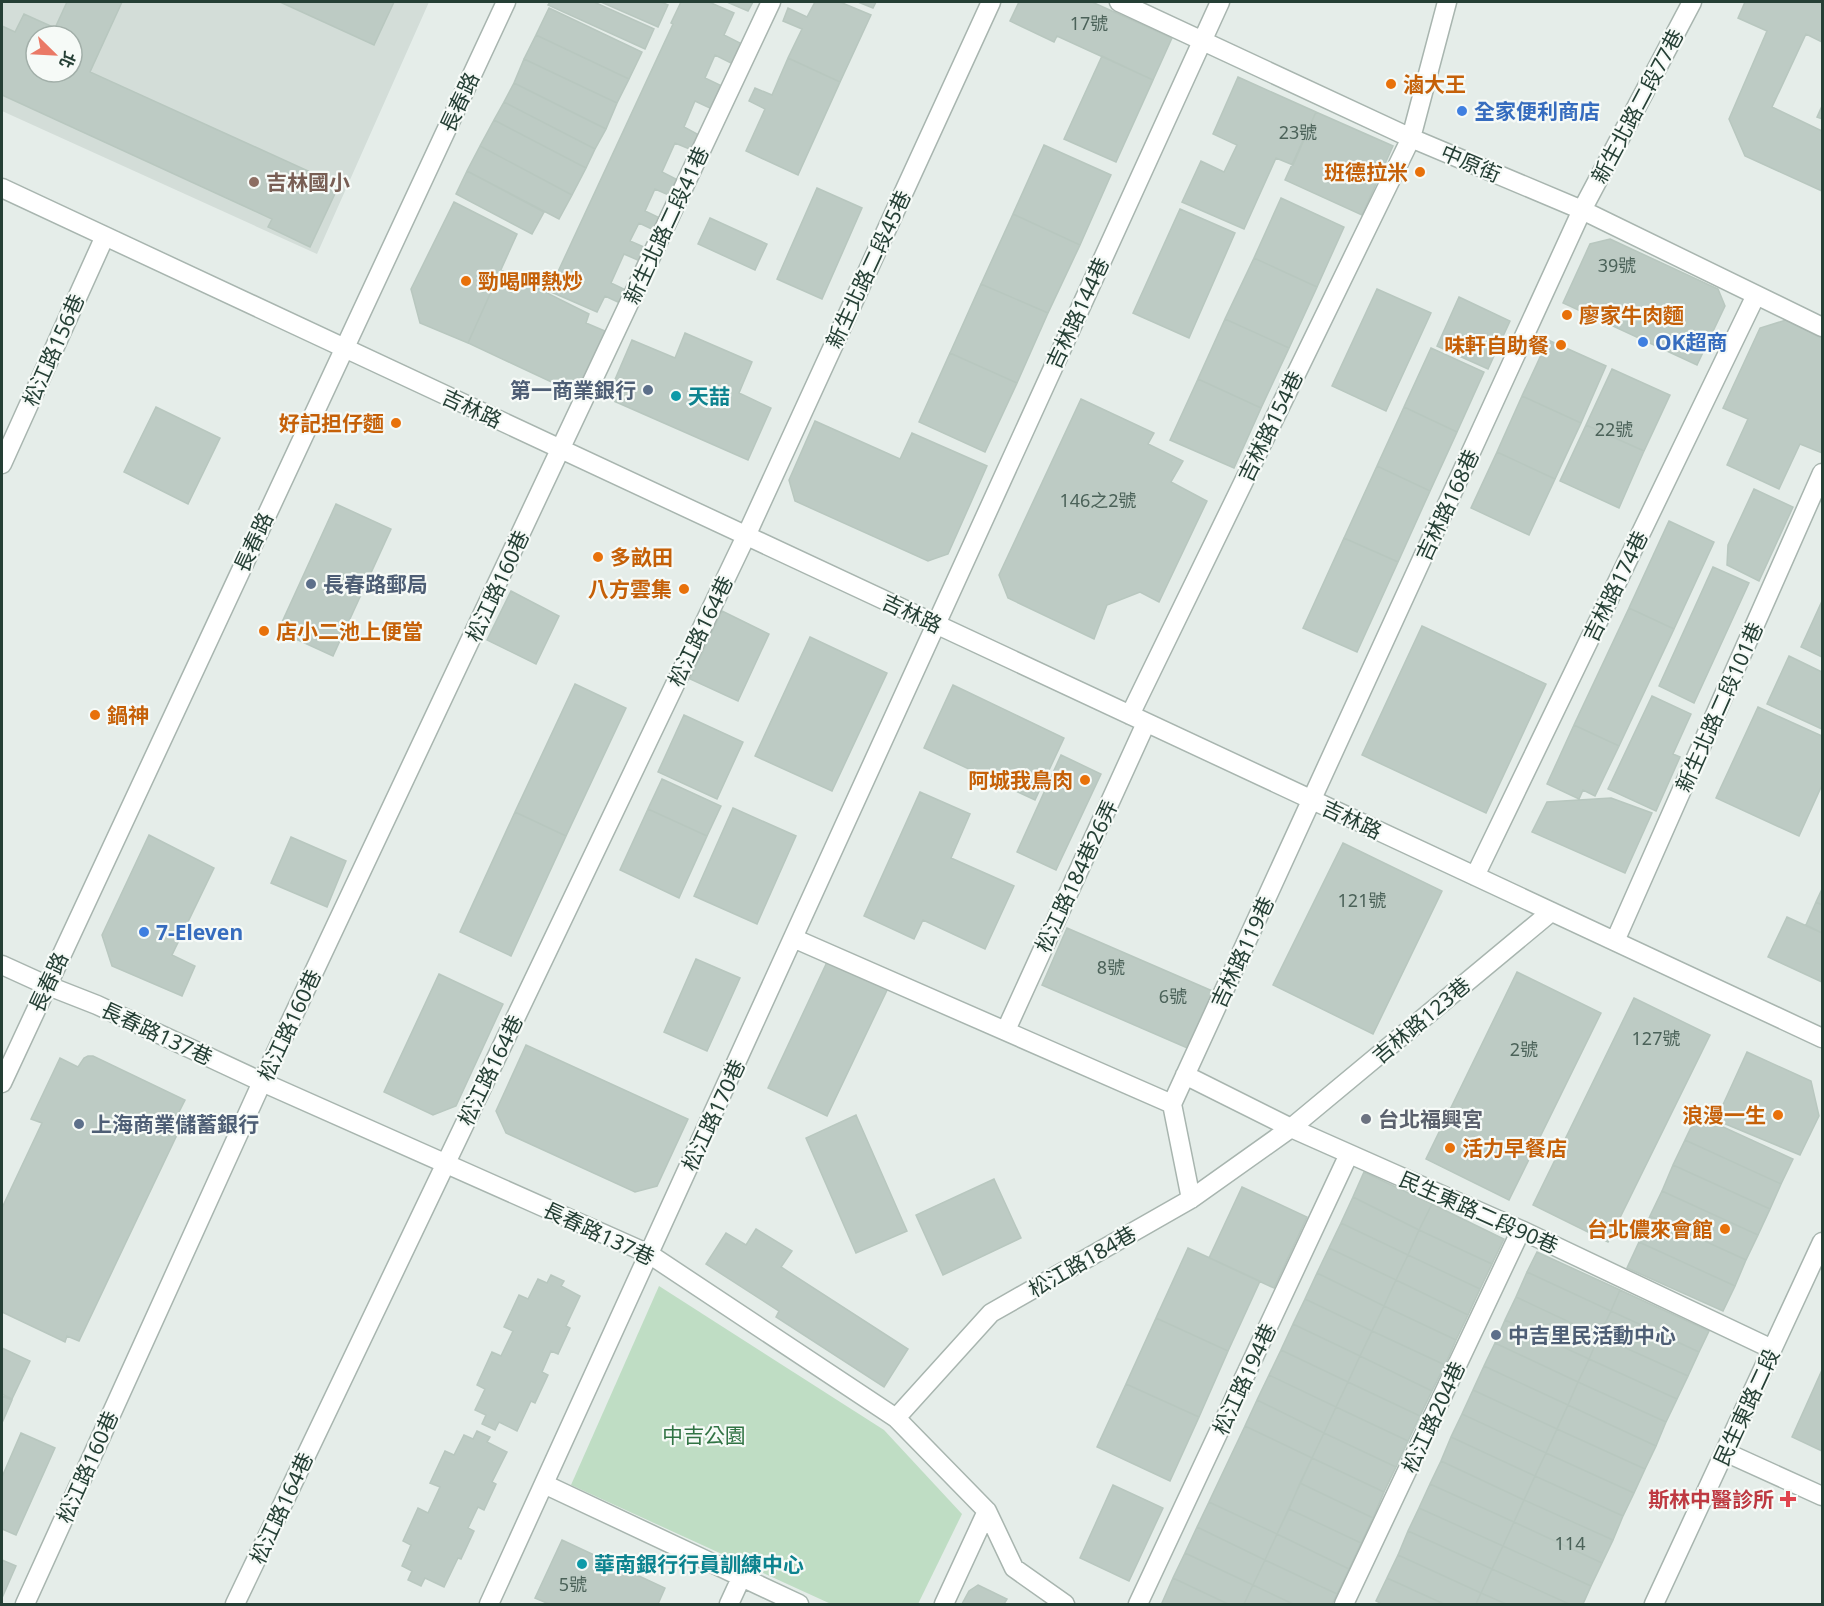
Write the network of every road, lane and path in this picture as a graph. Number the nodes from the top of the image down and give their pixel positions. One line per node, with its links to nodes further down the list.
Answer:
1 (506, 2): 15 (street, 長春路)
2 (771, 2): 16 (street, 新生北路二段41巷)
3 (991, 2): 19 (street, 新生北路二段45巷)
4 (1119, 2): 8 (street, 中原街)
5 (1220, 2): 8 (street, 吉林路144巷)
6 (1447, 2): 9 (street, 吉林路154巷)
7 (1692, 2): 11 (street, 新生北路二段77巷)
8 (1202, 40): 9 (street, 中原街); 20 (street, 吉林路144巷)
9 (1411, 138): 11 (street, 中原街); 21 (street, 吉林路154巷)
10 (2, 188): 12 (street, 吉林路)
11 (1582, 210): 13 (street, 中原街); 22 (street, 吉林路168巷)
12 (105, 236): 15 (street, 吉林路); 17 (street, 松江路156巷)
13 (1756, 295): 14 (street, 中原街); 23 (street, 吉林路174巷)
14 (1822, 327)
15 (344, 348): 16 (street, 吉林路); 28 (street, 長春路)
16 (561, 449): 19 (street, 吉林路); 32 (street, 松江路160巷)
17 (2, 464)
18 (1822, 473): 26 (street, 新生北路二段101巷)
19 (746, 536): 20 (street, 吉林路); 37 (street, 松江路164巷)
20 (935, 624): 21 (street, 吉林路); 25 (street, 松江路170巷)
21 (1138, 719): 22 (street, 吉林路); 29 (street, 松江路184巷26弄)
22 (1312, 800): 23 (street, 吉林路); 31 (street, 吉林路119巷)
23 (1474, 876): 24 (street, 吉林路)
24 (1551, 912): 26 (street, 吉林路); 35 (street, 吉林路123巷)
25 (793, 938): 29 (street); 41 (street, 松江路170巷)
26 (1615, 941): 30 (street, 吉林路)
27 (2, 965): 28 (street, 長春路137巷)
28 (46, 985): 32 (street, 長春路137巷); 33 (street, 長春路)
29 (1006, 1030): 34 (street)
30 (1822, 1038)
31 (1185, 1075): 34 (street, 吉林路119巷); 35 (street, 民生東路二段90巷)
32 (262, 1082): 37 (street, 長春路137巷); 49 (street, 松江路160巷)
33 (2, 1083)
34 (1172, 1104): 38 (street)
35 (1291, 1128): 36 (street, 民生東路二段90巷); 38 (street, 松江路184巷)
36 (1349, 1154): 39 (street, 民生東路二段90巷); 56 (street, 松江路194巷)
37 (445, 1163): 41 (street, 長春路137巷); 50 (street, 松江路164巷)
38 (1191, 1199): 43 (street, 松江路184巷)
39 (1521, 1230): 42 (street, 民生東路二段90巷); 57 (street, 松江路204巷)
40 (1822, 1242): 42 (street, 民生東路二段)
41 (649, 1254): 43 (street, 長春路137巷); 45 (street, 松江路170巷)
42 (1772, 1349): 44 (street, 民生東路二段)
43 (896, 1418): 47 (street, 長春路137巷)
44 (1725, 1452): 46 (street); 58 (street, 民生東路二段)
45 (544, 1484): 48 (street); 51 (street, 松江路170巷)
46 (1822, 1496)
47 (987, 1511): 54 (street); 55 (street, 長春路137巷)
48 (741, 1578): 52 (street); 53 (street)
49 (25, 1605)
50 (235, 1605)
51 (489, 1605)
52 (729, 1605)
53 (799, 1605)
54 (944, 1605)
55 (1065, 1605)
56 (1138, 1605)
57 (1344, 1605)
58 (1654, 1605)

